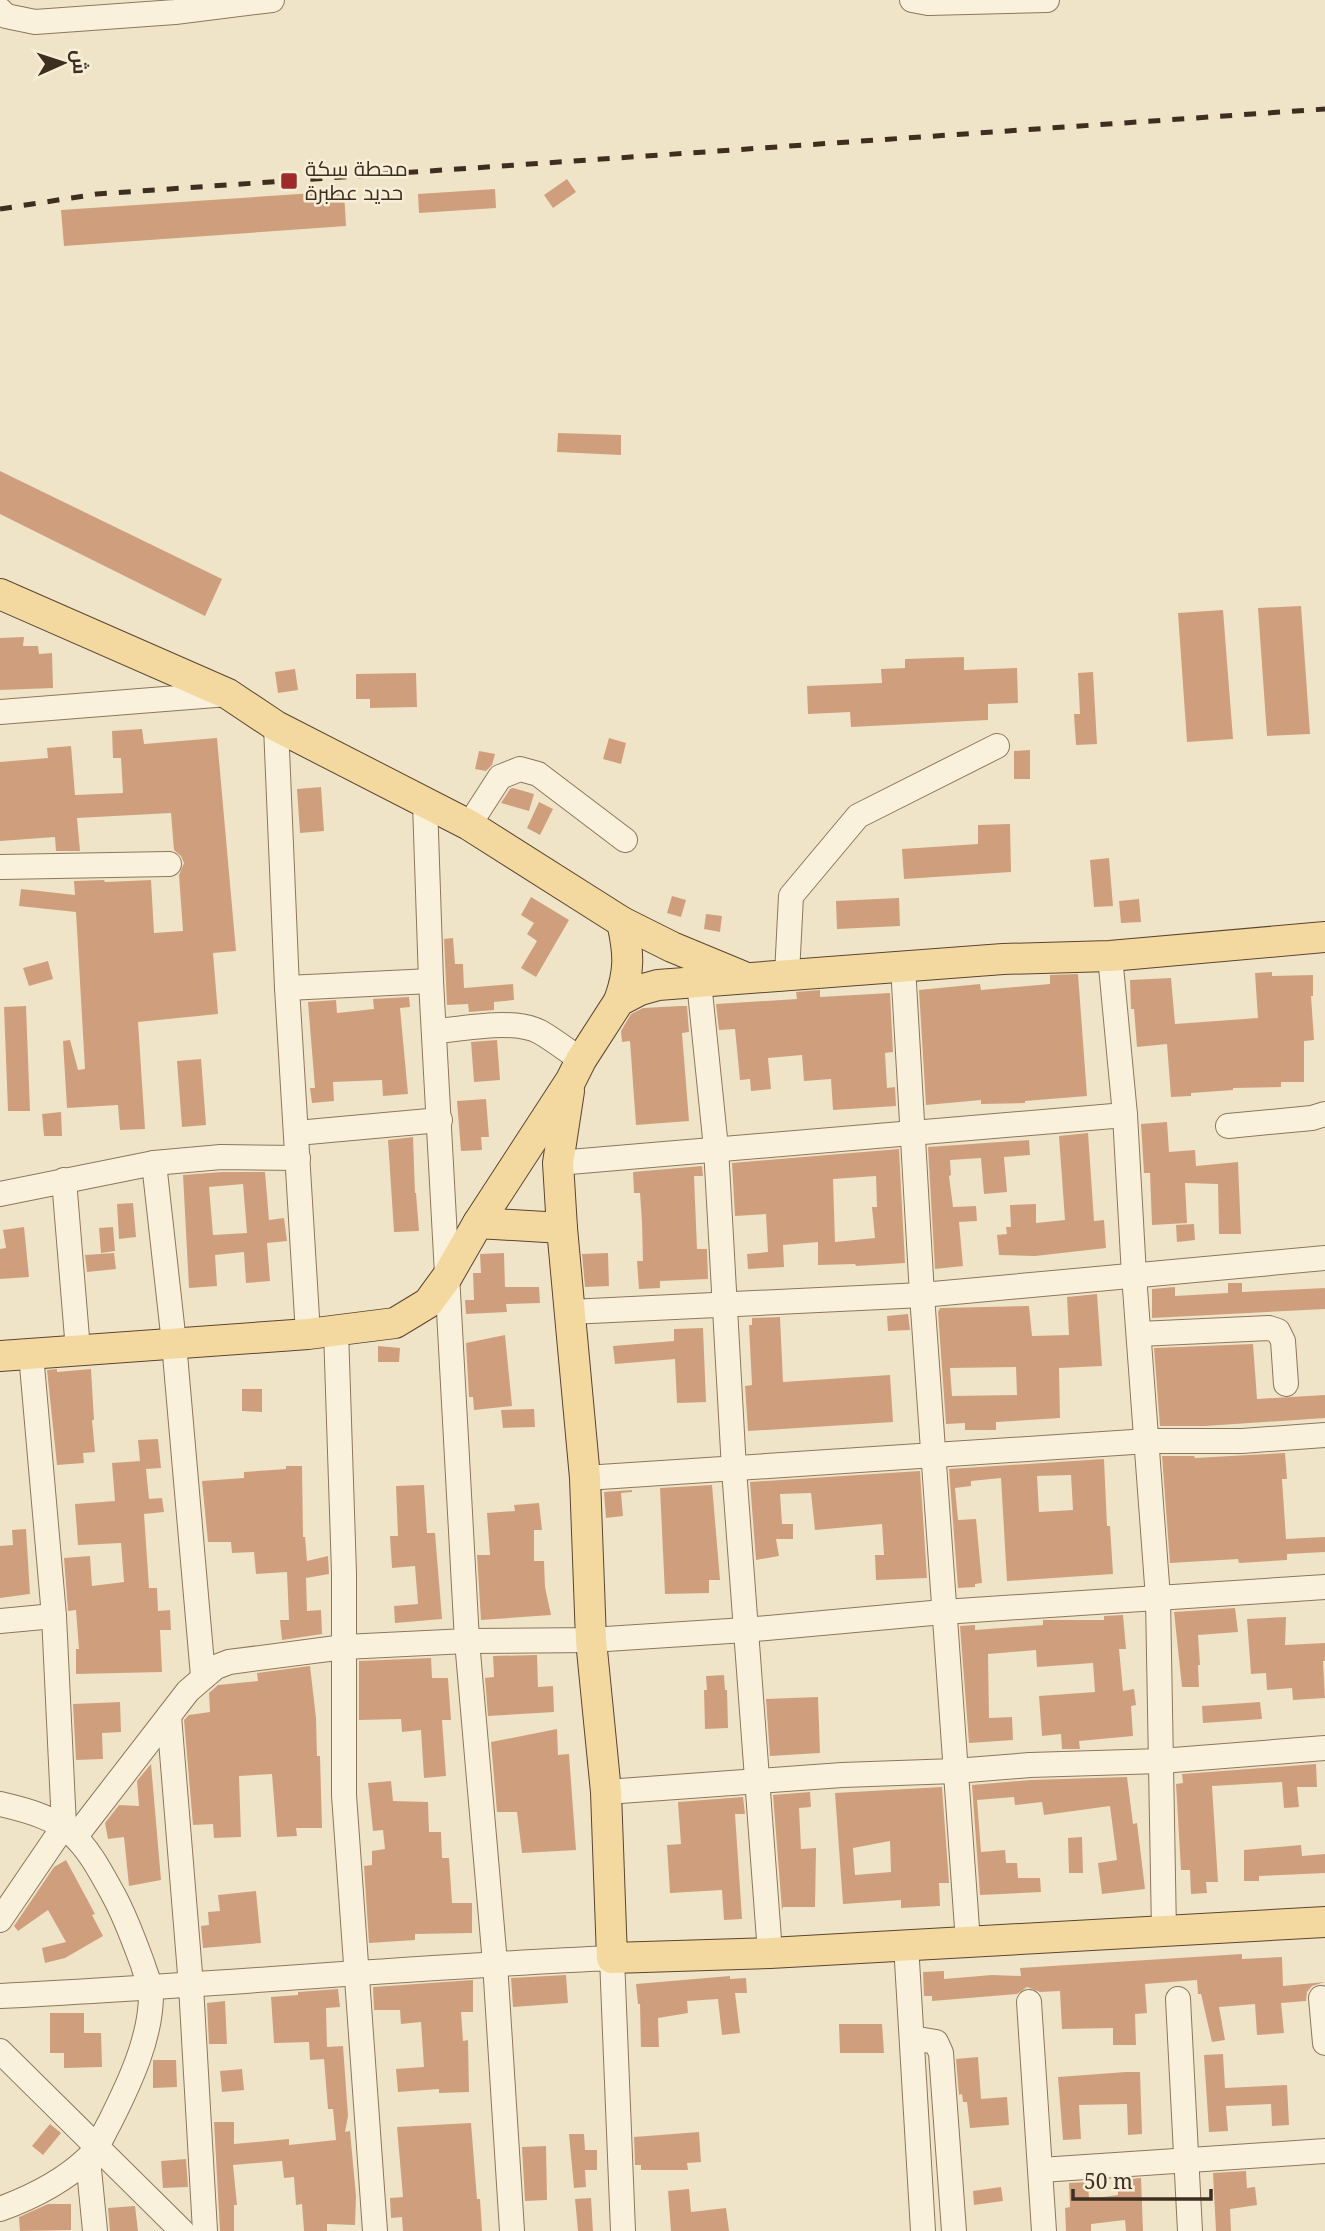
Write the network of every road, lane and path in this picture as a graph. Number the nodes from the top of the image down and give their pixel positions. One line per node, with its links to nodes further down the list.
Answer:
1 (272, 0): 4 (street)
2 (912, 0): 3 (street)
3 (1047, 0)
4 (2, 20)
5 (0, 594): 6 (main road)
6 (228, 694): 7 (street); 8 (main road)
7 (0, 712)
8 (276, 726): 10 (main road); 23 (street)
9 (997, 746): 19 (street)
10 (425, 803): 11 (main road); 21 (street)
11 (469, 825): 12 (street); 15 (main road)
12 (625, 840)
13 (169, 864): 14 (street)
14 (0, 867)
15 (622, 922): 20 (main road); 24 (main road)
16 (1325, 937): 17 (main road)
17 (1110, 956): 18 (main road); 28 (street)
18 (903, 967): 19 (main road); 31 (street)
19 (787, 974): 20 (main road)
20 (746, 978): 22 (main road)
21 (431, 981): 23 (street); 25 (street)
22 (699, 982): 24 (main road); 33 (street)
23 (287, 988): 32 (street)
24 (619, 1001): 26 (main road)
25 (435, 1031): 26 (street); 29 (street)
26 (576, 1070): 36 (main road); 39 (main road)
27 (1325, 1114): 30 (street)
28 (1125, 1115): 31 (street); 42 (street)
29 (440, 1120): 32 (street); 43 (street)
30 (1228, 1126)
31 (914, 1132): 33 (street); 44 (street)
32 (296, 1133): 34 (street)
33 (716, 1148): 36 (street); 45 (street)
34 (298, 1158): 35 (street); 47 (street)
35 (154, 1163): 37 (street); 49 (street)
36 (558, 1163): 40 (main road)
37 (64, 1180): 38 (street); 50 (street)
38 (0, 1194)
39 (478, 1223): 40 (main road); 43 (main road)
40 (562, 1228): 46 (main road)
41 (1325, 1258): 42 (street)
42 (1134, 1275): 44 (street); 48 (street)
43 (447, 1277): 47 (main road); 66 (street)
44 (922, 1295): 45 (street); 56 (street)
45 (724, 1305): 46 (street); 57 (street)
46 (570, 1312): 58 (main road)
47 (322, 1332): 49 (main road); 67 (street)
48 (1139, 1334): 53 (street); 55 (street)
49 (174, 1343): 50 (main road); 68 (street)
50 (78, 1350): 51 (main road)
51 (31, 1354): 52 (main road); 62 (street)
52 (0, 1356)
53 (1286, 1384)
54 (1325, 1435): 55 (street)
55 (1148, 1441): 56 (street); 60 (street)
56 (933, 1455): 57 (street); 61 (street)
57 (734, 1469): 58 (street); 64 (street)
58 (585, 1478): 65 (main road)
59 (1325, 1587): 60 (street)
60 (1158, 1598): 61 (street); 71 (street)
61 (943, 1612): 64 (street); 72 (street)
62 (54, 1616): 63 (street); 76 (street)
63 (0, 1620)
64 (745, 1630): 65 (street); 73 (street)
65 (591, 1640): 66 (street); 74 (main road)
66 (467, 1641): 67 (street); 84 (street)
67 (344, 1647): 68 (street); 85 (street)
68 (203, 1676): 69 (street)
69 (169, 1716): 76 (street); 86 (street)
70 (1325, 1748): 71 (street)
71 (1161, 1761): 72 (street); 79 (street)
72 (955, 1771): 73 (street); 80 (street)
73 (758, 1781): 74 (street); 82 (street)
74 (606, 1792): 83 (main road)
75 (0, 1804): 76 (street)
76 (70, 1831): 77 (street); 87 (street)
77 (0, 1920)
78 (1325, 1922): 79 (main road)
79 (1164, 1932): 80 (main road)
80 (968, 1942): 81 (main road)
81 (906, 1944): 82 (main road); 92 (street)
82 (770, 1953): 83 (main road)
83 (612, 1958): 84 (street); 105 (street)
84 (495, 1964): 85 (street); 104 (street)
85 (357, 1974): 86 (street); 103 (street)
86 (191, 1986): 87 (street); 102 (street)
87 (151, 1989): 88 (street); 96 (street)
88 (0, 1996)
89 (1321, 1997): 93 (street)
90 (1178, 1998): 97 (street)
91 (1030, 2002): 98 (street)
92 (912, 2038): 106 (street); 107 (street)
93 (1325, 2043)
94 (0, 2051): 96 (street)
95 (1325, 2151): 97 (street)
96 (92, 2153): 99 (street); 100 (street); 101 (street)
97 (1185, 2161): 98 (street); 109 (street)
98 (1041, 2170): 108 (street)
99 (0, 2209)
100 (95, 2231)
101 (182, 2231)
102 (205, 2231)
103 (375, 2231)
104 (512, 2231)
105 (623, 2231)
106 (923, 2231)
107 (954, 2231)
108 (1045, 2231)
109 (1190, 2231)

